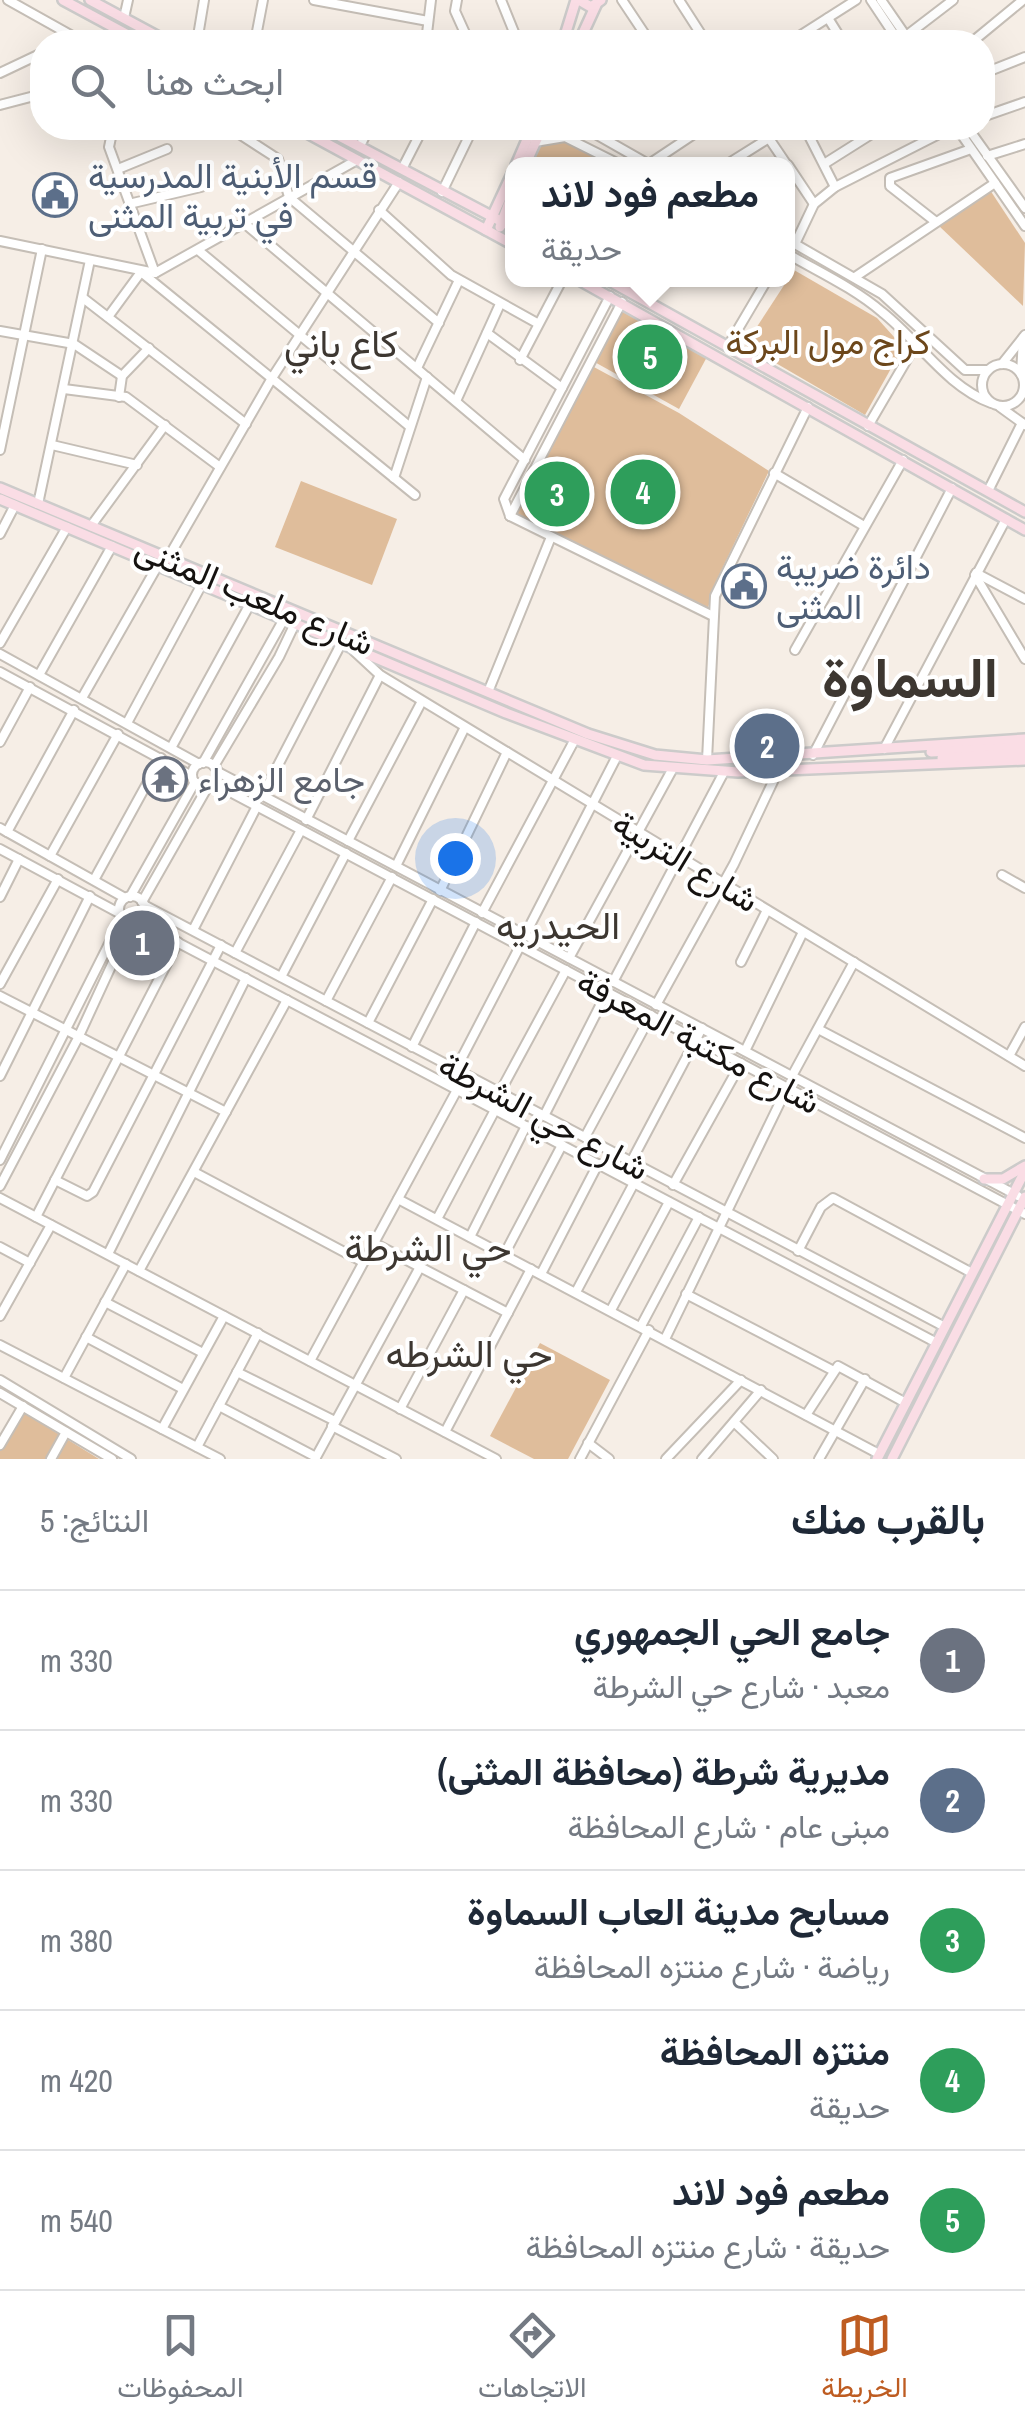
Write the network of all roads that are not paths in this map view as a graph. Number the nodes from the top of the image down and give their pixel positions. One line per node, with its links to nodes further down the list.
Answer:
1 (8, 0): 27 (street)
2 (63, 0): 28 (main road)
3 (90, 0): 24 (main road)
4 (128, 0): 24 (street)
5 (204, 0): 30 (street)
6 (263, 0): 31 (street)
7 (314, 0): 26 (street)
8 (430, 0): 26 (street)
9 (457, 0): 33 (street)
10 (501, 0): 34 (street)
11 (565, 0): 23 (street)
12 (577, 0): 21 (main road); 23 (main road)
13 (622, 0): 37 (street)
14 (679, 0): 38 (street)
15 (832, 0): 22 (street)
16 (856, 0): 22 (street)
17 (871, 0): 41 (street)
18 (882, 0): 42 (street)
19 (953, 0): 43 (street)
20 (1023, 0): 44 (street)
21 (598, 3): 36 (main road)
22 (841, 10): 25 (street)
23 (571, 12): 35 (main road)
24 (124, 18): 29 (main road)
25 (828, 18): 39 (street); 40 (street)
26 (428, 21): 32 (street)
27 (61, 30)
28 (119, 30)
29 (146, 30)
30 (200, 30)
31 (257, 30)
32 (427, 30)
33 (464, 30)
34 (513, 30)
35 (566, 30)
36 (586, 30)
37 (642, 30)
38 (696, 30)
39 (809, 30)
40 (835, 30)
41 (896, 30)
42 (899, 30)
43 (917, 30)
44 (987, 30)
45 (1025, 57): 47 (street)
46 (30, 58): 48 (street)
47 (995, 69)
48 (0, 72)
49 (30, 97): 51 (street)
50 (1025, 102): 52 (street)
51 (0, 106)
52 (995, 113)
53 (108, 140): 84 (street)
54 (249, 140): 92 (street)
55 (320, 140): 82 (main road)
56 (348, 140): 72 (main road)
57 (363, 140): 72 (street)
58 (417, 140): 85 (street)
59 (467, 140): 91 (street)
60 (542, 140): 71 (street)
61 (571, 140): 70 (street)
62 (608, 140): 79 (street)
63 (685, 140): 80 (street)
64 (766, 140): 81 (street)
65 (811, 140): 83 (street)
66 (862, 140): 83 (street)
67 (930, 140): 89 (street)
68 (965, 140): 73 (street)
69 (976, 140): 76 (street)
70 (575, 141): 78 (street)
71 (535, 142): 77 (main road)
72 (360, 146): 85 (main road)
73 (972, 148): 88 (street); 99 (street)
74 (1023, 148): 76 (street)
75 (167, 150): 84 (street)
76 (987, 156): 97 (street)
77 (528, 157)
78 (606, 157)
79 (637, 157)
80 (660, 157)
81 (738, 157)
82 (358, 160): 86 (main road); 92 (street)
83 (824, 164): 89 (street)
84 (118, 168): 94 (street)
85 (402, 169): 91 (main road)
86 (398, 182): 98 (street); 101 (main road)
87 (795, 182): 96 (street)
88 (995, 183): 99 (street); 102 (street)
89 (836, 187): 96 (street)
90 (201, 188): 94 (street)
91 (442, 192): 95 (main road)
92 (289, 197): 100 (street); 108 (street)
93 (505, 199): 95 (main road)
94 (133, 203): 112 (street)
95 (466, 204): 101 (main road)
96 (814, 204): 103 (street)
97 (1025, 208)
98 (380, 210): 108 (street); 114 (street)
99 (936, 222): 113 (street)
100 (244, 224): 107 (street); 119 (street)
101 (503, 225)
102 (1025, 226)
103 (795, 235)
104 (0, 242): 106 (street)
105 (795, 244): 113 (street)
106 (42, 249): 110 (street); 129 (street)
107 (198, 250): 112 (street); 130 (street)
108 (352, 254): 119 (street); 125 (street)
109 (795, 258): 133 (street)
110 (90, 260): 111 (street); 121 (street)
111 (141, 272): 112 (street); 124 (street); 144 (street)
112 (155, 273)
113 (855, 277): 140 (street)
114 (458, 280): 123 (street); 125 (street)
115 (558, 287): 126 (street)
116 (592, 287): 120 (main road)
117 (621, 287): 134 (main road)
118 (763, 287): 134 (street)
119 (327, 293): 130 (street); 139 (street)
120 (610, 296): 122 (main road); 145 (street)
121 (84, 298): 124 (street); 132 (street)
122 (622, 302): 151 (main road); 173 (street)
123 (500, 304): 126 (street); 128 (street)
124 (108, 316): 135 (street)
125 (439, 323): 139 (street)
126 (537, 323): 137 (street)
127 (0, 331): 129 (street)
128 (487, 333): 137 (street); 149 (street)
129 (26, 336): 132 (street); 158 (street)
130 (299, 337): 144 (street); 155 (street)
131 (1024, 337): 136 (street); 138 (street)
132 (74, 344): 142 (street); 146 (street)
133 (916, 344): 150 (street); 156 (street)
134 (728, 346): 156 (main road)
135 (149, 348): 142 (street); 152 (street)
136 (1023, 352): 141 (street)
137 (520, 360): 145 (street)
138 (1002, 364): 140 (street); 141 (street)
139 (416, 368): 143 (street)
140 (988, 370): 150 (street)
141 (1021, 374): 148 (street)
142 (122, 376): 147 (street)
143 (427, 377): 149 (street); 155 (street)
144 (272, 378): 152 (street); 164 (street)
145 (562, 388): 159 (street)
146 (64, 389): 147 (street); 157 (street)
147 (119, 396): 154 (street)
148 (1020, 396): 150 (street); 153 (street)
149 (456, 401): 159 (street)
150 (994, 404): 153 (street)
151 (808, 407): 160 (main road); 163 (street)
152 (246, 424): 162 (street)
153 (1024, 424): 167 (street)
154 (165, 425): 161 (street); 162 (street)
155 (410, 426): 164 (street)
156 (868, 426): 167 (main road)
157 (52, 445): 161 (street); 170 (street)
158 (0, 450)
159 (525, 460): 173 (street)
160 (903, 460): 166 (main road); 175 (street)
161 (137, 465): 178 (street)
162 (220, 468): 182 (street)
163 (774, 473): 175 (street); 188 (street)
164 (394, 478): 168 (street)
165 (0, 488): 170 (main road, شارع ملعب المثنى)
166 (952, 488): 174 (main road); 215 (street)
167 (988, 490): 172 (main road)
168 (415, 495)
169 (0, 499): 171 (main road, شارع ملعب المثنى)
170 (38, 504): 178 (main road, شارع ملعب المثنى)
171 (15, 505): 176 (main road, شارع ملعب المثنى); 179 (street)
172 (1025, 512)
173 (510, 516): 180 (street)
174 (1006, 519): 177 (main road); 184 (street)
175 (864, 526): 193 (street)
176 (67, 527): 178 (main road, شارع ملعب المثنى); 190 (street)
177 (1025, 530)
178 (94, 531): 181 (main road, شارع ملعب المثنى); 182 (main road, شارع ملعب المثنى)
179 (0, 534)
180 (551, 538): 188 (street); 200 (street)
181 (112, 546): 183 (main road, شارع ملعب المثنى); 197 (street)
182 (168, 558): 189 (main road, شارع ملعب المثنى)
183 (158, 565): 185 (main road, شارع ملعب المثنى); 201 (street)
184 (976, 574): 186 (street); 195 (street); 212 (street)
185 (202, 584): 187 (main road, شارع ملعب المثنى); 205 (street)
186 (1025, 599)
187 (250, 604): 189 (main road, شارع ملعب المثنى); 211 (street)
188 (712, 615): 219 (street)
189 (292, 617): 191 (main road, شارع ملعب المثنى); 200 (main road, شارع ملعب المثنى); 220 (street); 222 (street)
190 (0, 643)
191 (341, 644): 192 (main road, شارع ملعب المثنى); 229 (street)
192 (354, 650): 198 (street, شارع التربية); 203 (main road, شارع ملعب المثنى)
193 (795, 650)
194 (0, 654): 197 (street, شارع مكتبة المعرفة)
195 (1025, 659)
196 (0, 672): 199 (street, شارع مكتبة المعرفة)
197 (39, 675): 201 (street, شارع مكتبة المعرفة)
198 (380, 676): 202 (street, شارع التربية); 232 (street)
199 (30, 687): 204 (street, شارع مكتبة المعرفة); 210 (street)
200 (488, 692): 203 (main road, شارع ملعب المثنى)
201 (82, 698): 205 (street, شارع مكتبة المعرفة)
202 (422, 702): 206 (street, شارع التربية); 236 (street)
203 (508, 708): 209 (main road); 219 (main road)
204 (74, 710): 207 (street, شارع مكتبة المعرفة); 233 (street)
205 (127, 722): 211 (street, شارع مكتبة المعرفة)
206 (465, 727): 213 (street, شارع التربية); 242 (street)
207 (118, 734): 218 (street, شارع مكتبة المعرفة); 239 (street)
208 (1025, 739): 212 (main road)
209 (574, 741): 217 (main road); 227 (street)
210 (0, 742)
211 (171, 748): 220 (street, شارع مكتبة المعرفة)
212 (889, 749): 215 (main road); 216 (main road)
213 (507, 752): 227 (street, شارع التربية); 249 (street)
214 (1025, 753): 216 (main road); 221 (main road)
215 (813, 755): 219 (main road)
216 (932, 755): 221 (main road)
217 (617, 756): 223 (main road); 230 (street)
218 (160, 758): 226 (street, شارع مكتبة المعرفة); 246 (street)
219 (707, 760)
220 (201, 763): 222 (street, شارع مكتبة المعرفة); 226 (street)
221 (894, 764): 224 (main road)
222 (216, 769): 228 (street); 229 (street, شارع مكتبة المعرفة)
223 (672, 770): 225 (main road); 235 (street)
224 (778, 771): 225 (main road); 247 (street)
225 (724, 772): 240 (street)
226 (193, 779): 228 (street, شارع مكتبة المعرفة); 252 (street)
227 (553, 780): 230 (street, شارع التربية); 256 (street)
228 (211, 786): 231 (street, شارع مكتبة المعرفة); 254 (street)
229 (262, 796): 232 (street, شارع مكتبة المعرفة)
230 (592, 804): 235 (street, شارع التربية); 261 (street)
231 (258, 806): 234 (street, شارع مكتبة المعرفة); 259 (street)
232 (306, 820): 236 (street, شارع مكتبة المعرفة)
233 (3, 830): 239 (street, شارع حي الشرطة)
234 (301, 830): 238 (street, شارع مكتبة المعرفة); 265 (street)
235 (636, 831): 240 (street, شارع التربية); 266 (street)
236 (348, 841): 242 (street, شارع مكتبة المعرفة)
237 (0, 849): 241 (street, شارع حي الشرطة)
238 (346, 852): 244 (street, شارع مكتبة المعرفة); 272 (street)
239 (50, 856): 246 (street, شارع حي الشرطة)
240 (678, 856): 247 (street, شارع التربية); 273 (street)
241 (19, 859): 245 (street, شارع حي الشرطة); 251 (street)
242 (396, 866): 249 (street, شارع مكتبة المعرفة)
243 (1002, 875): 248 (street)
244 (392, 878): 253 (street, شارع مكتبة المعرفة); 278 (street)
245 (58, 879): 250 (street, شارع حي الشرطة); 274 (street)
246 (94, 880): 252 (street, شارع حي الشرطة)
247 (722, 883): 255 (street, شارع التربية); 279 (street)
248 (1025, 888)
249 (440, 890): 256 (street, شارع مكتبة المعرفة)
250 (90, 896): 257 (street, شارع حي الشرطة); 280 (street)
251 (0, 897)
252 (128, 897): 254 (street, شارع حي الشرطة); 257 (street)
253 (433, 899): 258 (street, شارع مكتبة المعرفة); 282 (street)
254 (143, 903): 257 (street); 259 (street, شارع حي الشرطة)
255 (767, 910): 260 (street, شارع التربية); 268 (street)
256 (482, 913): 261 (street, شارع مكتبة المعرفة)
257 (127, 919): 262 (street, شارع حي الشرطة); 286 (street); 288 (street)
258 (476, 922): 264 (street, شارع مكتبة المعرفة); 290 (street)
259 (192, 930): 263 (street, شارع حي الشرطة)
260 (802, 932): 269 (street, شارع التربية); 292 (street)
261 (525, 935): 266 (street, شارع مكتبة المعرفة)
262 (178, 942): 267 (street, شارع حي الشرطة); 294 (street)
263 (221, 945): 265 (street, شارع حي الشرطة); 267 (street)
264 (520, 946): 270 (street, شارع مكتبة المعرفة); 297 (street)
265 (236, 953): 272 (street, شارع حي الشرطة)
266 (569, 958): 273 (street, شارع مكتبة المعرفة)
267 (213, 961): 271 (street, شارع حي الشرطة); 298 (street)
268 (741, 962)
269 (854, 962): 285 (street); 293 (street, شارع التربية)
270 (566, 970): 275 (street, شارع مكتبة المعرفة); 303 (street)
271 (246, 978): 277 (street, شارع حي الشرطة); 304 (street)
272 (281, 978): 278 (street, شارع حي الشرطة)
273 (613, 982): 279 (street, شارع مكتبة المعرفة)
274 (0, 984)
275 (607, 992): 281 (street, شارع مكتبة المعرفة); 309 (street)
276 (0, 996): 280 (street)
277 (287, 1000): 291 (street, شارع حي الشرطة); 307 (street)
278 (326, 1000): 282 (street, شارع حي الشرطة)
279 (656, 1005): 283 (street, شارع مكتبة المعرفة)
280 (30, 1012): 286 (street); 299 (street)
281 (651, 1015): 289 (street, شارع مكتبة المعرفة); 311 (street)
282 (368, 1023): 287 (street, شارع حي الشرطة)
283 (702, 1028): 289 (street); 292 (street, شارع مكتبة المعرفة)
284 (1025, 1028): 293 (street)
285 (818, 1029): 300 (street); 312 (street)
286 (68, 1032): 288 (street); 314 (street)
287 (392, 1036): 290 (street, شارع حي الشرطة); 291 (street)
288 (78, 1038): 294 (street); 323 (street)
289 (696, 1039): 295 (street, شارع مكتبة المعرفة); 315 (street)
290 (412, 1047): 297 (street, شارع حي الشرطة)
291 (383, 1051): 302 (street, شارع حي الشرطة)
292 (745, 1051): 300 (street, شارع مكتبة المعرفة)
293 (1009, 1056): 296 (street, شارع التربية)
294 (117, 1058): 298 (street); 320 (street)
295 (741, 1063): 301 (street, شارع مكتبة المعرفة); 322 (street)
296 (1025, 1066)
297 (456, 1070): 303 (street, شارع حي الشرطة)
298 (152, 1075): 304 (street); 320 (street)
299 (0, 1076)
300 (792, 1076): 319 (street, شارع مكتبة المعرفة)
301 (787, 1088): 329 (street, شارع مكتبة المعرفة); 330 (street)
302 (457, 1090): 306 (street, شارع حي الشرطة); 326 (street)
303 (500, 1092): 305 (street, شارع حي الشرطة)
304 (190, 1094): 307 (street); 341 (street)
305 (514, 1100): 308 (street); 309 (street, شارع حي الشرطة)
306 (495, 1110): 308 (street, شارع حي الشرطة); 334 (street)
307 (226, 1112): 318 (street)
308 (506, 1115): 310 (street, شارع حي الشرطة)
309 (544, 1116): 311 (street, شارع حي الشرطة)
310 (526, 1126): 313 (street, شارع حي الشرطة); 337 (street)
311 (585, 1138): 315 (street, شارع حي الشرطة)
312 (1025, 1138)
313 (562, 1145): 316 (street, شارع حي الشرطة); 342 (street)
314 (1, 1155)
315 (630, 1162): 322 (street, شارع حي الشرطة)
316 (598, 1164): 321 (street, شارع حي الشرطة); 350 (street)
317 (1025, 1168): 319 (main road); 324 (main road)
318 (194, 1172): 343 (street); 348 (street)
319 (984, 1178): 324 (street, شارع مكتبة المعرفة)
320 (55, 1180): 332 (street)
321 (634, 1183): 328 (street, شارع حي الشرطة); 352 (street)
322 (673, 1185): 330 (street, شارع حي الشرطة)
323 (0, 1186)
324 (1013, 1194): 327 (street, شارع مكتبة المعرفة); 329 (main road)
325 (0, 1198): 332 (street)
326 (398, 1199): 334 (street); 338 (street)
327 (1025, 1199): 331 (main road)
328 (670, 1202): 333 (street, شارع حي الشرطة); 359 (street)
329 (1008, 1205): 331 (street, شارع مكتبة المعرفة); 349 (main road)
330 (726, 1212): 336 (street); 340 (street, شارع حي الشرطة)
331 (1022, 1212): 358 (main road)
332 (36, 1217): 335 (street)
333 (698, 1217): 336 (street, شارع حي الشرطة); 364 (street)
334 (437, 1220): 337 (street)
335 (51, 1224): 341 (street); 344 (street)
336 (718, 1227): 354 (street); 368 (street, شارع حي الشرطة)
337 (470, 1237): 342 (street)
338 (374, 1243): 343 (street); 346 (street)
339 (0, 1247): 344 (street)
340 (798, 1250): 349 (street); 363 (street, شارع حي الشرطة)
341 (108, 1254): 345 (street)
342 (504, 1255): 347 (street)
343 (363, 1262): 371 (street)
344 (30, 1263): 355 (street)
345 (126, 1264): 348 (street); 357 (street)
346 (420, 1268): 351 (street); 378 (street)
347 (531, 1269): 350 (street); 360 (street)
348 (139, 1271): 362 (street)
349 (972, 1273): 356 (main road)
350 (541, 1274): 352 (street)
351 (464, 1290): 360 (street); 385 (street)
352 (576, 1292): 359 (street)
353 (0, 1294): 355 (street)
354 (686, 1294): 367 (street); 372 (street)
355 (9, 1300): 361 (street)
356 (958, 1300): 358 (main road); 363 (main road)
357 (105, 1302): 366 (street); 370 (street)
358 (970, 1306): 410 (main road)
359 (611, 1310): 364 (street)
360 (508, 1313): 392 (street)
361 (0, 1316)
362 (224, 1316): 365 (street); 370 (street)
363 (944, 1327): 368 (main road)
364 (645, 1328): 367 (street); 393 (street)
365 (258, 1333): 371 (street); 373 (street)
366 (86, 1338): 374 (street); 379 (street)
367 (665, 1339): 377 (street)
368 (937, 1343): 382 (main road)
369 (0, 1345): 374 (street)
370 (204, 1353): 379 (street)
371 (310, 1361): 378 (street)
372 (832, 1370): 375 (street); 386 (street)
373 (237, 1372): 384 (street); 388 (street)
374 (64, 1378): 389 (street)
375 (865, 1379): 382 (street); 390 (street)
376 (0, 1380): 400 (street)
377 (741, 1380): 380 (street); 406 (street)
378 (354, 1384): 385 (street); 388 (street)
379 (184, 1389): 389 (street)
380 (760, 1390): 386 (street); 387 (street)
381 (0, 1393): 383 (street)
382 (906, 1403): 396 (main road)
383 (23, 1406): 391 (street); 394 (street)
384 (219, 1406): 395 (street); 397 (street)
385 (400, 1408): 392 (street)
386 (806, 1415): 390 (street)
387 (734, 1422): 407 (street); 408 (street)
388 (334, 1424): 397 (street); 402 (street)
389 (162, 1429): 395 (street)
390 (835, 1430): 396 (street); 409 (street)
391 (66, 1432): 398 (street); 399 (street)
392 (444, 1432): 403 (street)
393 (588, 1444): 404 (street); 405 (street)
394 (0, 1446)
395 (197, 1447): 401 (street)
396 (878, 1457)
397 (316, 1458)
398 (51, 1459)
399 (112, 1459)
400 (130, 1459)
401 (220, 1459)
402 (396, 1459)
403 (496, 1459)
404 (580, 1459)
405 (608, 1459)
406 (666, 1459)
407 (702, 1459)
408 (773, 1459)
409 (820, 1459)
410 (892, 1459)

